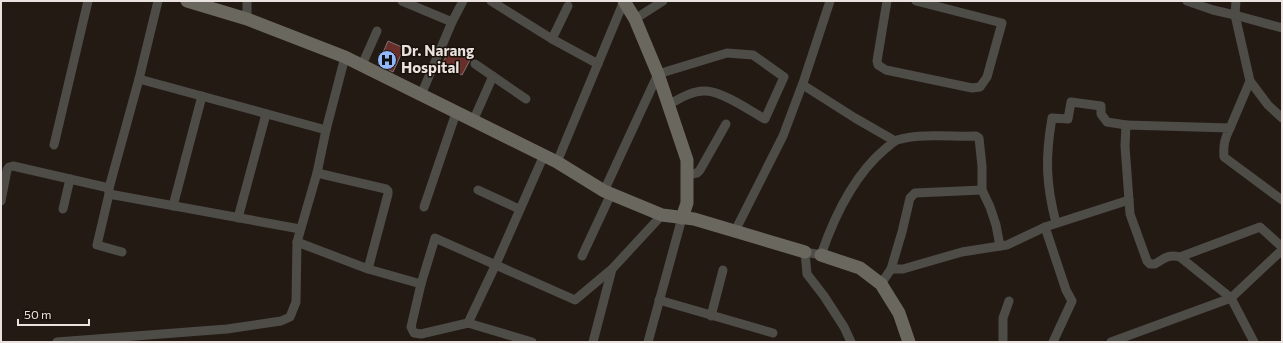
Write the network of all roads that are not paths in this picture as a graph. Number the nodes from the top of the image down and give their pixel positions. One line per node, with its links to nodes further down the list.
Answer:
1 (88, 1): 45 (street)
2 (158, 1): 29 (street)
3 (187, 1): 17 (street)
4 (247, 1): 17 (street)
5 (402, 1): 19 (street)
6 (464, 1): 19 (street)
7 (492, 1): 22 (street)
8 (624, 1): 18 (street); 25 (street)
9 (663, 1): 18 (street)
10 (830, 1): 31 (street)
11 (887, 1): 12 (street)
12 (916, 1)
13 (1187, 1): 16 (street)
14 (1236, 1): 16 (street)
15 (568, 6): 22 (street)
16 (1235, 15): 20 (street); 30 (street)
17 (247, 19): 23 (street)
18 (635, 19): 27 (street)
19 (452, 22): 32 (street)
20 (1282, 28)
21 (377, 31): 26 (street)
22 (552, 39): 25 (street)
23 (345, 57): 26 (street); 43 (street)
24 (475, 64): 28 (street)
25 (598, 64): 47 (street)
26 (362, 65): 32 (street)
27 (658, 74): 35 (street); 35 (street); 54 (street)
28 (493, 76): 34 (street); 39 (street)
29 (139, 79): 33 (street); 53 (street)
30 (1250, 81): 38 (street); 42 (street)
31 (802, 85): 44 (street); 68 (street)
32 (421, 95): 36 (street)
33 (202, 96): 37 (street); 58 (street)
34 (526, 100)
35 (668, 105): 49 (street)
36 (456, 113): 39 (street); 59 (street)
37 (266, 114): 43 (street); 63 (street)
38 (1282, 118)
39 (473, 121): 46 (street)
40 (726, 124): 49 (street)
41 (1126, 125): 42 (street); 55 (street); 65 (street)
42 (1230, 128): 56 (street)
43 (326, 130): 48 (street)
44 (895, 141): 52 (street); 74 (street)
45 (54, 145)
46 (544, 155): 47 (street); 61 (street)
47 (557, 162): 54 (street)
48 (317, 173): 67 (street); 78 (street)
49 (687, 175): 64 (street)
50 (70, 179): 53 (street); 57 (street); 60 (street)
51 (478, 190): 61 (street)
52 (982, 190): 70 (street); 80 (street)
53 (109, 191): 58 (street); 72 (street)
54 (607, 192): 62 (street); 75 (street)
55 (1129, 200): 65 (street); 76 (street)
56 (1282, 200)
57 (1, 202)
58 (173, 206): 63 (street)
59 (424, 207)
60 (63, 208)
61 (519, 210): 77 (street)
62 (662, 215): 64 (street); 79 (street)
63 (238, 218): 67 (street)
64 (682, 218): 68 (street); 85 (street)
65 (1056, 223): 66 (street)
66 (1045, 227): 70 (street); 97 (street)
67 (300, 230): 69 (street)
68 (735, 231): 73 (street)
69 (297, 242): 78 (street); 90 (street)
70 (1000, 246): 80 (street)
71 (1282, 248): 76 (street); 84 (street)
72 (122, 252)
73 (805, 252): 74 (street); 94 (street)
74 (821, 255): 83 (street)
75 (582, 256)
76 (1180, 257): 84 (street)
77 (496, 264): 79 (street); 82 (street); 88 (street)
78 (368, 269): 82 (street)
79 (612, 269): 92 (street)
80 (891, 269): 83 (street)
81 (723, 270): 87 (street)
82 (421, 284): 88 (street)
83 (880, 284): 95 (street)
84 (1231, 298): 98 (street); 99 (street)
85 (659, 300): 87 (street); 93 (street)
86 (1009, 301): 96 (street)
87 (712, 316): 89 (street)
88 (468, 323): 91 (street)
89 (773, 334)
90 (57, 342)
91 (532, 342)
92 (592, 342)
93 (648, 342)
94 (851, 342)
95 (909, 342)
96 (1003, 342)
97 (1053, 342)
98 (1111, 342)
99 (1254, 342)

